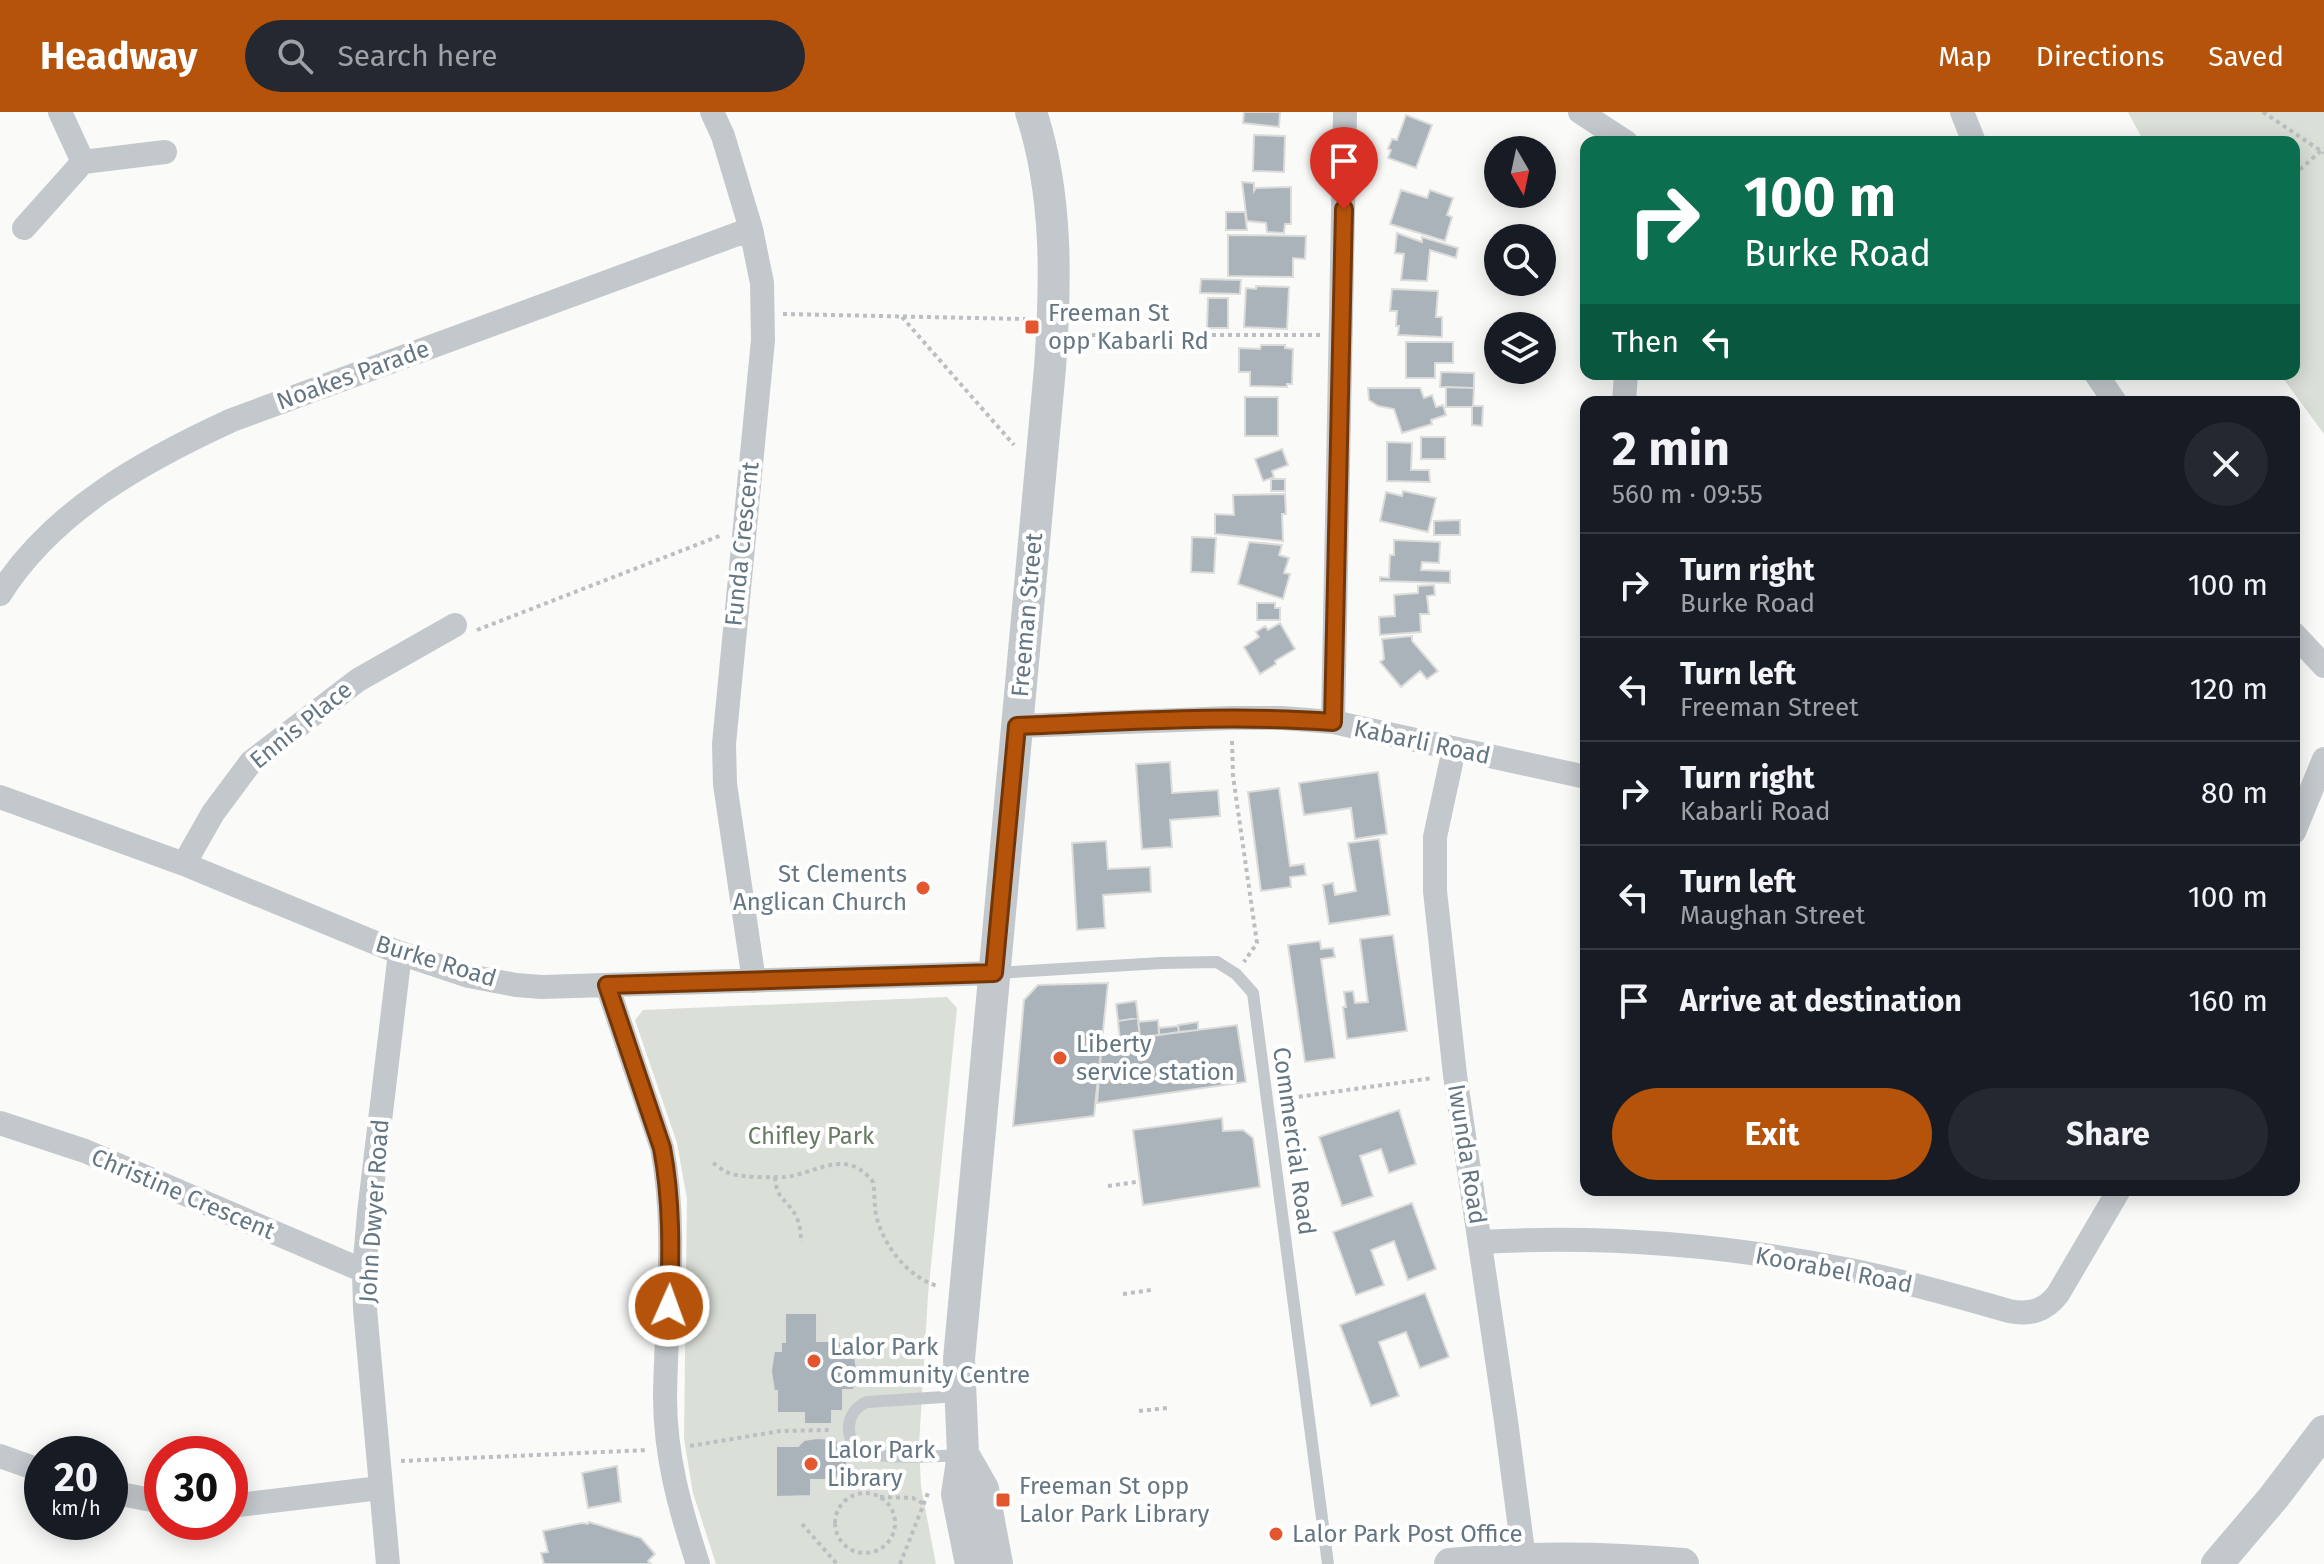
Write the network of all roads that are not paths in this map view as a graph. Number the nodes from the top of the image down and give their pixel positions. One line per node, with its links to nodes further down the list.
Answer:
1 (60, 112): 10 (street)
2 (712, 112): 12 (street, Funda Crescent)
3 (1031, 112): 18 (street, Freeman Street)
4 (1345, 112): 17 (street)
5 (1580, 112): 7 (street)
6 (1962, 112): 8 (street)
7 (1617, 136)
8 (1972, 136)
9 (165, 152): 10 (street)
10 (83, 162): 11 (street)
11 (24, 228)
12 (751, 229): 13 (street, Noakes Parade); 27 (street, Funda Crescent)
13 (1, 589)
14 (455, 625): 24 (street, Ennis Place)
15 (2300, 640): 16 (street)
16 (2324, 666)
17 (1333, 722): 18 (street, Kabarli Road); 19 (street, Kabarli Road)
18 (1017, 726): 26 (street, Freeman Street)
19 (1454, 749): 21 (street, Kabarli Road); 31 (street, Iwunda Road)
20 (2324, 759): 23 (street)
21 (1580, 776)
22 (0, 797): 24 (street, Burke Road)
23 (2300, 817)
24 (184, 864): 25 (street, Burke Road)
25 (400, 953): 28 (street, Burke Road); 32 (street, John Dwyer Road)
26 (994, 973): 27 (street, Burke Road); 33 (street, Freeman Street); 45 (lane, Commercial Road)
27 (754, 981): 28 (street, Burke Road)
28 (607, 985): 42 (street)
29 (0, 1123): 32 (street, Christine Crescent)
30 (2115, 1196): 31 (street, Koorabel Road)
31 (1480, 1242): 40 (street, Iwunda Road)
32 (364, 1271): 38 (street, John Dwyer Road)
33 (960, 1396): 35 (street, Freeman Street); 35 (lane)
34 (2319, 1448): 48 (street)
35 (963, 1454): 43 (street, Freeman Street); 44 (street, Freeman Street)
36 (0, 1456): 37 (street)
37 (24, 1465)
38 (380, 1488): 39 (street); 41 (street, John Dwyer Road)
39 (248, 1504)
40 (1524, 1559): 46 (street); 47 (street)
41 (388, 1564)
42 (698, 1564)
43 (971, 1564)
44 (997, 1564)
45 (1328, 1564)
46 (1450, 1564)
47 (1683, 1564)
48 (2217, 1564)

